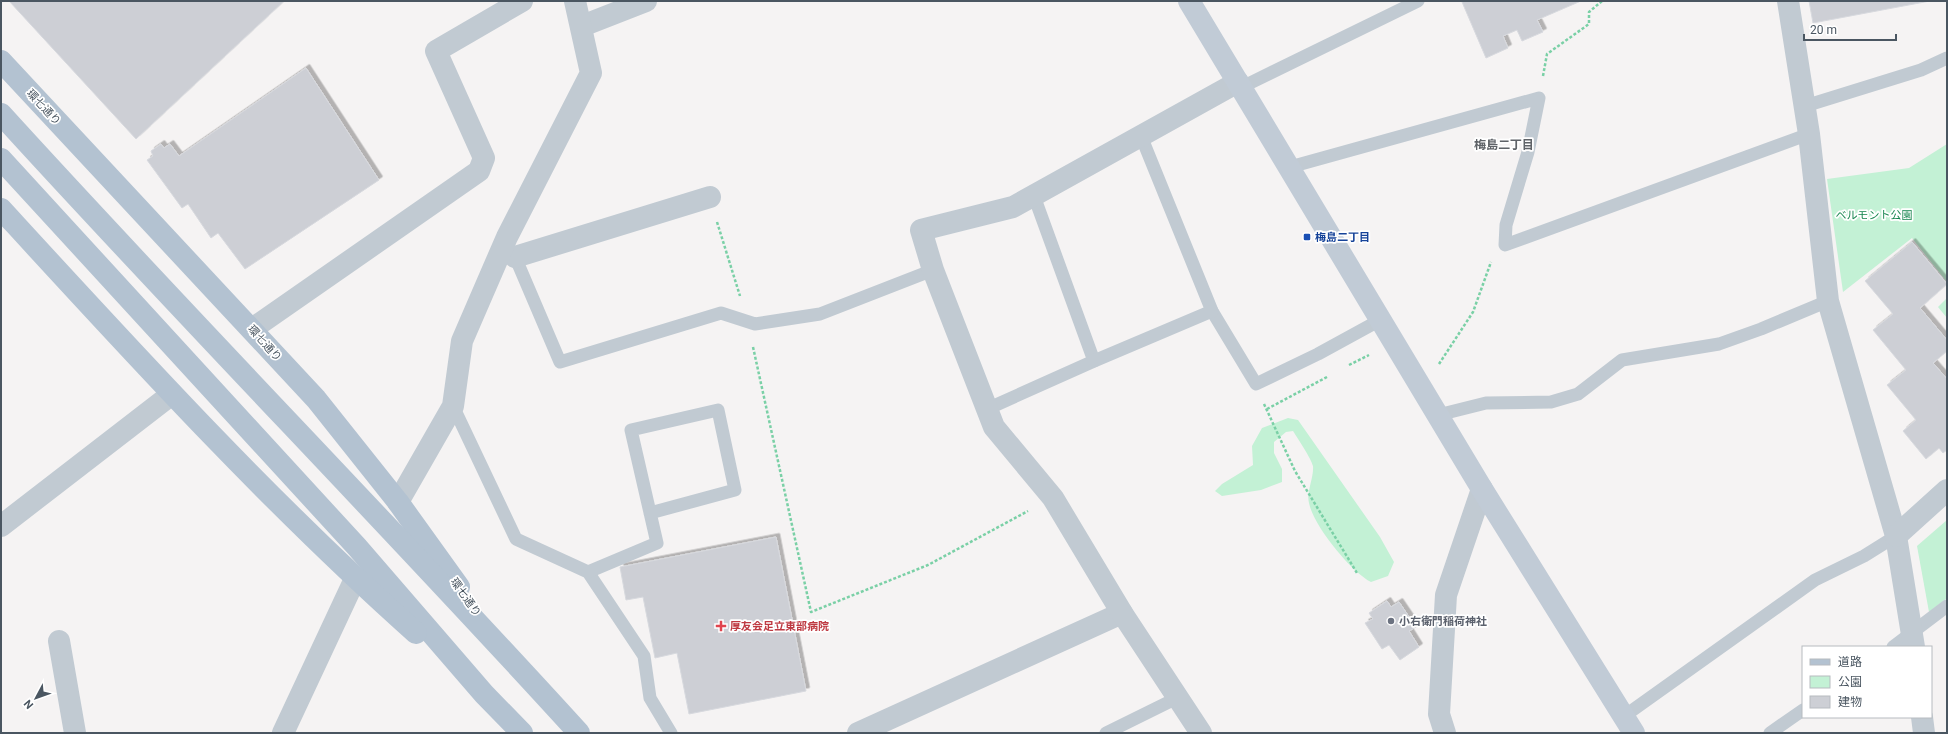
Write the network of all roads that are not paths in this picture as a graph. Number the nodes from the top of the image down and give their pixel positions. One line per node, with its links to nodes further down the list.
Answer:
1 (522, 1): 26 (street)
2 (575, 1): 7 (street)
3 (646, 1): 7 (street)
4 (1190, 1): 10 (street)
5 (1418, 1): 10 (lane)
6 (1788, 1): 11 (street)
7 (582, 26): 20 (street)
8 (1947, 58): 11 (lane)
9 (1, 61): 26 (main road, 環七通り)
10 (1240, 85): 14 (street); 16 (street)
11 (1804, 106): 13 (street)
12 (1, 114): 45 (main road, 環七通り)
13 (1809, 134): 16 (lane); 23 (street)
14 (1142, 136): 17 (street); 24 (lane)
15 (1, 159): 46 (main road)
16 (1290, 167): 25 (street)
17 (1034, 196): 22 (street); 27 (lane)
18 (710, 197): 21 (street)
19 (1, 209): 28 (main road)
20 (507, 237): 21 (lane); 29 (street)
21 (515, 257): 22 (lane)
22 (933, 270): 30 (street)
23 (1828, 301): 31 (lane); 37 (street)
24 (1212, 311): 25 (lane); 27 (lane)
25 (1382, 319): 31 (street)
26 (252, 329): 34 (main road, 環七通り)
27 (1094, 361): 30 (lane)
28 (172, 394): 36 (street); 39 (main road)
29 (453, 406): 34 (street); 38 (lane)
30 (987, 409): 41 (street)
31 (1438, 415): 32 (street)
32 (1482, 489): 50 (street); 59 (street)
33 (1947, 490): 37 (street)
34 (398, 502): 45 (main road, 環七通り)
35 (650, 513): 35 (lane); 38 (lane)
36 (1, 526)
37 (1896, 536): 42 (street); 50 (lane)
38 (588, 572): 55 (lane)
39 (355, 579): 46 (main road); 52 (street)
40 (1947, 606): 42 (lane)
41 (1122, 613): 47 (street); 56 (street)
42 (1913, 640): 44 (lane)
43 (59, 641): 51 (street)
44 (1896, 646)
45 (502, 648): 54 (main road, 環七通り)
46 (484, 694): 53 (main road)
47 (1179, 697): 57 (lane); 58 (street)
48 (1802, 711): 60 (lane)
49 (1922, 718): 61 (street)
50 (1628, 725)
51 (75, 733)
52 (283, 733)
53 (522, 733)
54 (579, 733)
55 (670, 733)
56 (858, 733)
57 (1106, 733)
58 (1201, 733)
59 (1445, 733)
60 (1770, 733)
61 (1924, 733)

